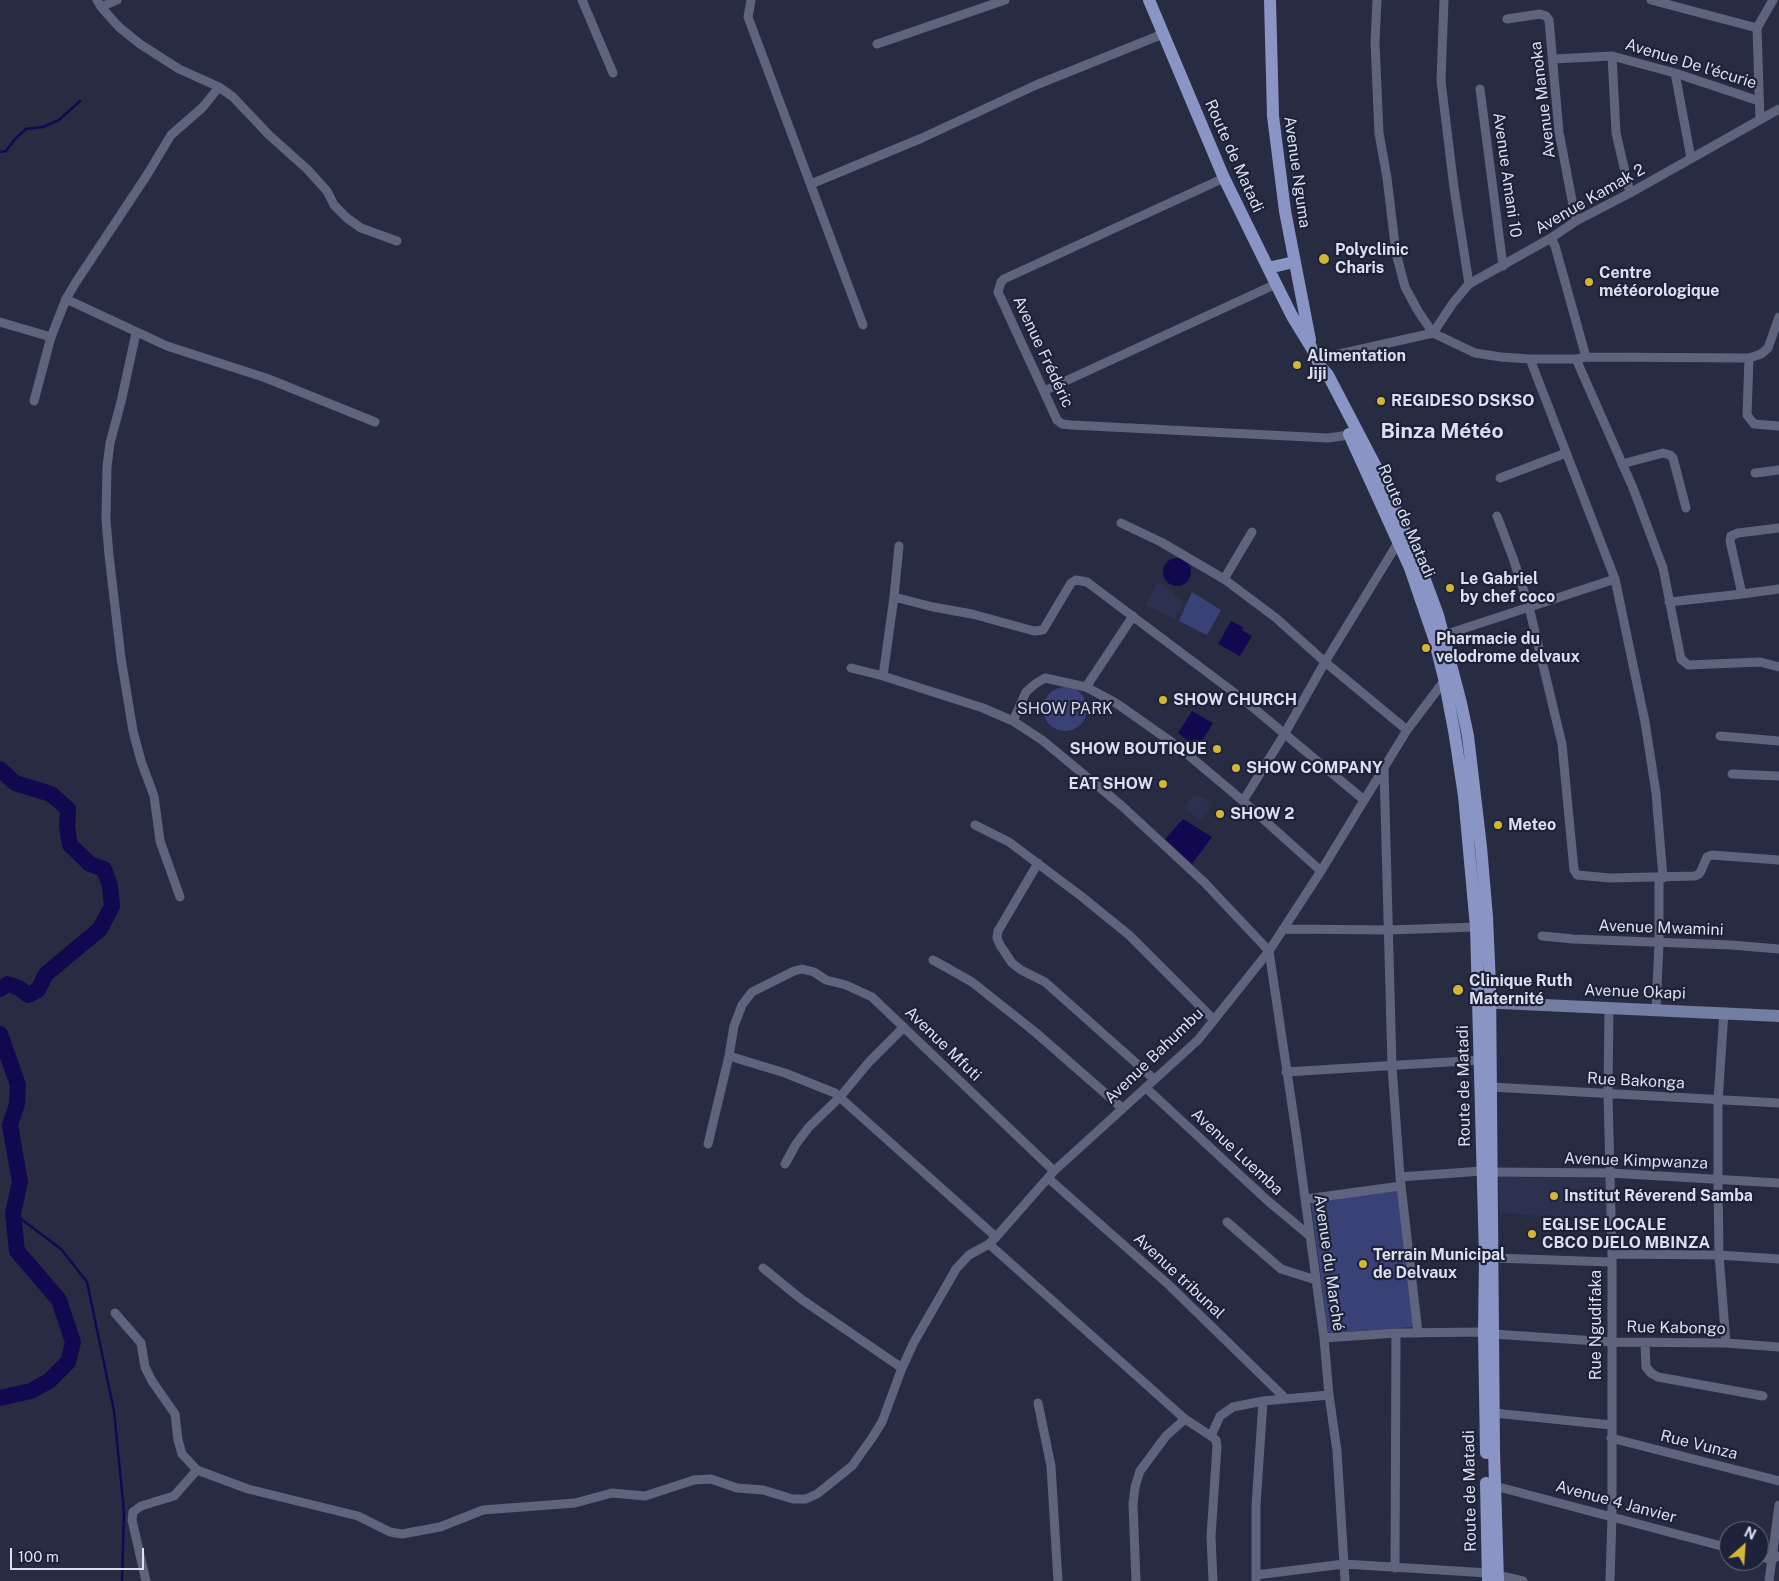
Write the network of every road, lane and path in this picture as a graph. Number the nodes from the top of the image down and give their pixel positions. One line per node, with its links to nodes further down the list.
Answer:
1 (117, 0): 11 (street)
2 (582, 0): 18 (street)
3 (751, 0): 27 (street)
4 (1005, 0): 15 (street)
5 (1148, 0): 14 (main road, Route de Matadi)
6 (1270, 0): 32 (main road, Avenue Nguma)
7 (1377, 0): 42 (street)
8 (1444, 0): 36 (street)
9 (1651, 0): 13 (street)
10 (1773, 0): 13 (street)
11 (99, 4): 20 (street)
12 (1507, 19): 17 (street, Avenue Manoka)
13 (1757, 28): 22 (street)
14 (1163, 34): 26 (main road, Route de Matadi); 27 (street)
15 (877, 44)
16 (1612, 56): 17 (street, Avenue De l'écurie); 19 (street, Avenue De l'écurie); 28 (street)
17 (1554, 59): 29 (street, Avenue Manoka)
18 (613, 73)
19 (1675, 73): 22 (street, Avenue De l'écurie); 25 (street)
20 (219, 87): 31 (street); 37 (street)
21 (1480, 89): 33 (street, Avenue Amani 10)
22 (1759, 101): 24 (street)
23 (1779, 109): 24 (street, Avenue Kamak 2)
24 (1760, 120): 25 (street, Avenue Kamak 2)
25 (1691, 158): 28 (street, Avenue Kamak 2)
26 (1224, 178): 34 (main road, Route de Matadi); 49 (street, Avenue Frédéric)
27 (811, 184): 40 (street)
28 (1630, 193): 29 (street, Avenue Kamak 2)
29 (1576, 221): 30 (street, Avenue Kamak 2)
30 (1551, 238): 33 (street, Avenue Kamak 2); 45 (street)
31 (397, 241)
32 (1294, 262): 34 (main road); 44 (main road, Avenue Nguma)
33 (1503, 266): 36 (street, Avenue Kamak 2)
34 (1268, 268): 35 (main road, Route de Matadi)
35 (1276, 284): 44 (main road, Route de Matadi); 49 (street)
36 (1469, 284): 42 (street, Avenue Kamak 2)
37 (66, 300): 41 (street); 43 (street)
38 (1779, 317): 46 (street)
39 (0, 322): 43 (street)
40 (863, 325)
41 (136, 333): 51 (street); 98 (street)
42 (1433, 333): 44 (street); 47 (street)
43 (51, 337): 50 (street)
44 (1316, 357): 53 (main road, Route de Matadi); 61 (main road, Route de Matadi)
45 (1586, 357): 46 (street); 48 (street)
46 (1749, 358): 52 (street)
47 (1530, 359): 48 (street); 54 (street)
48 (1576, 359): 55 (street)
49 (1044, 391): 53 (street, Avenue Frédéric)
50 (34, 401)
51 (376, 422)
52 (1779, 426)
53 (1349, 434): 61 (main road, Route de Matadi)
54 (1566, 453): 58 (street); 67 (street)
55 (1622, 464): 59 (street); 72 (street)
56 (1779, 470): 57 (street)
57 (1755, 473)
58 (1500, 478)
59 (1686, 508)
60 (1497, 516): 73 (street)
61 (1395, 519): 65 (main road, Route de Matadi); 75 (main road, Route de Matadi)
62 (1121, 523): 68 (street)
63 (1779, 528): 70 (street)
64 (1252, 532): 68 (street)
65 (1399, 541): 76 (street); 79 (main road, Route de Matadi)
66 (899, 546): 71 (street)
67 (1615, 578): 73 (street); 97 (street)
68 (1224, 580): 76 (street)
69 (1779, 589): 70 (street)
70 (1742, 594): 72 (street)
71 (894, 597): 74 (street); 80 (street)
72 (1669, 602): 77 (street)
73 (1528, 608): 75 (street); 97 (street)
74 (1133, 616): 81 (street); 84 (street)
75 (1444, 635): 79 (main road, Route de Matadi)
76 (1325, 662): 83 (street); 84 (street)
77 (1779, 667)
78 (851, 668): 80 (street)
79 (1449, 675): 83 (street, Avenue Bahumbu); 92 (main road, Route de Matadi)
80 (883, 676): 82 (street)
81 (1086, 687): 82 (street); 91 (street)
82 (1013, 722): 105 (street)
83 (1407, 730): 87 (street, Avenue Bahumbu)
84 (1285, 733): 90 (street); 91 (street)
85 (1720, 736): 86 (street)
86 (1779, 741)
87 (1384, 768): 90 (street, Avenue Bahumbu); 101 (street)
88 (1732, 774): 89 (street)
89 (1779, 776)
90 (1364, 800): 96 (street, Avenue Bahumbu)
91 (1243, 801): 96 (street)
92 (1473, 820): 99 (main road, Route de Matadi); 107 (main road, Route de Matadi)
93 (975, 825): 95 (street)
94 (1779, 860): 97 (street)
95 (1038, 863): 112 (street); 118 (street)
96 (1321, 871): 100 (street, Avenue Bahumbu)
97 (1661, 878): 103 (street)
98 (180, 897)
99 (1476, 927): 101 (street); 107 (main road, Route de Matadi)
100 (1283, 929): 101 (street); 105 (street, Avenue Bahumbu)
101 (1388, 930): 116 (street)
102 (1542, 936): 103 (street, Avenue Mwamini)
103 (1659, 943): 104 (street, Avenue Mwamini); 109 (street)
104 (1779, 950)
105 (1268, 951): 112 (street, Avenue Bahumbu); 117 (street, Avenue du Marché)
106 (933, 960): 125 (street)
107 (1484, 1002): 108 (street, Avenue Okapi); 115 (main road, Route de Matadi); 119 (main road, Route de Matadi)
108 (1609, 1008): 109 (street, Avenue Okapi); 121 (street, Rue Ngudifaka)
109 (1656, 1009): 110 (street, Avenue Okapi)
110 (1724, 1012): 111 (street, Avenue Okapi); 123 (street)
111 (1779, 1016)
112 (1214, 1020): 118 (street, Avenue Bahumbu)
113 (904, 1027): 114 (street, Avenue Mfuti); 122 (street); 130 (street, Avenue Mfuti)
114 (729, 1056): 122 (street); 126 (street)
115 (1481, 1060): 116 (street); 128 (main road, Route de Matadi)
116 (1392, 1066): 117 (street); 132 (street)
117 (1286, 1072): 134 (street, Avenue du Marché)
118 (1154, 1079): 120 (street, Avenue Bahumbu)
119 (1491, 1087): 121 (street, Rue Bakonga); 128 (main road, Route de Matadi)
120 (1146, 1088): 125 (street, Avenue Bahumbu); 137 (street, Avenue Luemba)
121 (1608, 1094): 123 (street, Rue Bakonga); 129 (street, Rue Ngudifaka)
122 (840, 1097): 127 (street); 138 (street)
123 (1718, 1101): 124 (street, Rue Bakonga); 131 (street)
124 (1779, 1103)
125 (1122, 1108): 130 (street, Avenue Bahumbu)
126 (708, 1144)
127 (785, 1164)
128 (1486, 1172): 129 (street, Avenue Kimpwanza); 132 (street, Avenue Kimpwanza); 136 (main road, Route de Matadi)
129 (1610, 1173): 131 (street, Avenue Kimpwanza); 142 (street, Rue Ngudifaka)
130 (1051, 1175): 138 (street, Avenue Bahumbu); 158 (street, Avenue tribunal)
131 (1718, 1180): 133 (street, Avenue Kimpwanza); 140 (street)
132 (1401, 1181): 134 (street, Avenue Kimpwanza); 148 (street)
133 (1779, 1183)
134 (1306, 1199): 137 (street, Avenue du Marché)
135 (1227, 1222): 145 (street)
136 (1489, 1235): 141 (main road, Route de Matadi); 149 (main road, Route de Matadi)
137 (1310, 1236): 145 (street, Avenue du Marché)
138 (996, 1237): 139 (street, Avenue Bahumbu)
139 (989, 1244): 155 (street, Avenue Bahumbu); 162 (street)
140 (1719, 1255): 142 (street); 143 (street); 153 (street)
141 (1494, 1258): 142 (street); 149 (main road, Route de Matadi)
142 (1611, 1258): 151 (street, Rue Ngudifaka)
143 (1779, 1259)
144 (763, 1268): 155 (street)
145 (1316, 1280): 150 (street, Avenue du Marché)
146 (115, 1313): 166 (street)
147 (1396, 1333): 148 (street, Rue Kabongo); 150 (street, Rue Kabongo); 174 (street)
148 (1418, 1333): 149 (street, Rue Kabongo)
149 (1488, 1333): 151 (street, Rue Kabongo); 161 (main road, Route de Matadi); 175 (main road, Route de Matadi)
150 (1324, 1338): 156 (street, Avenue du Marché)
151 (1611, 1342): 152 (street, Rue Kabongo); 163 (street, Rue Ngudifaka)
152 (1645, 1343): 153 (street, Rue Kabongo); 157 (street)
153 (1726, 1343): 154 (street, Rue Kabongo)
154 (1779, 1347)
155 (902, 1368): 166 (street, Avenue Bahumbu)
156 (1329, 1394): 158 (street); 173 (street, Avenue du Marché)
157 (1763, 1396)
158 (1286, 1399): 159 (street)
159 (1263, 1402): 164 (street); 176 (street)
160 (1038, 1403): 178 (street)
161 (1494, 1413): 163 (street); 168 (main road, Route de Matadi)
162 (1185, 1419): 164 (street); 179 (street)
163 (1612, 1425): 165 (street, Rue Ngudifaka)
164 (1211, 1436): 180 (street)
165 (1612, 1438): 167 (street, Rue Vunza); 170 (street, Rue Ngudifaka)
166 (197, 1470): 177 (street)
167 (1779, 1481)
168 (1495, 1486): 170 (street, Avenue 4 Janvier); 175 (main road, Route de Matadi)
169 (1779, 1505): 172 (street)
170 (1612, 1516): 171 (street, Avenue 4 Janvier); 183 (street, Rue Ngudifaka)
171 (1719, 1545)
172 (1776, 1557): 184 (street)
173 (1344, 1564): 174 (street); 176 (street); 181 (street, Avenue du Marché)
174 (1395, 1568): 175 (street)
175 (1493, 1577): 182 (street)
176 (1256, 1578)
177 (146, 1581)
178 (1058, 1581)
179 (1136, 1581)
180 (1213, 1581)
181 (1345, 1581)
182 (1523, 1581)
183 (1610, 1581)
184 (1769, 1581)

